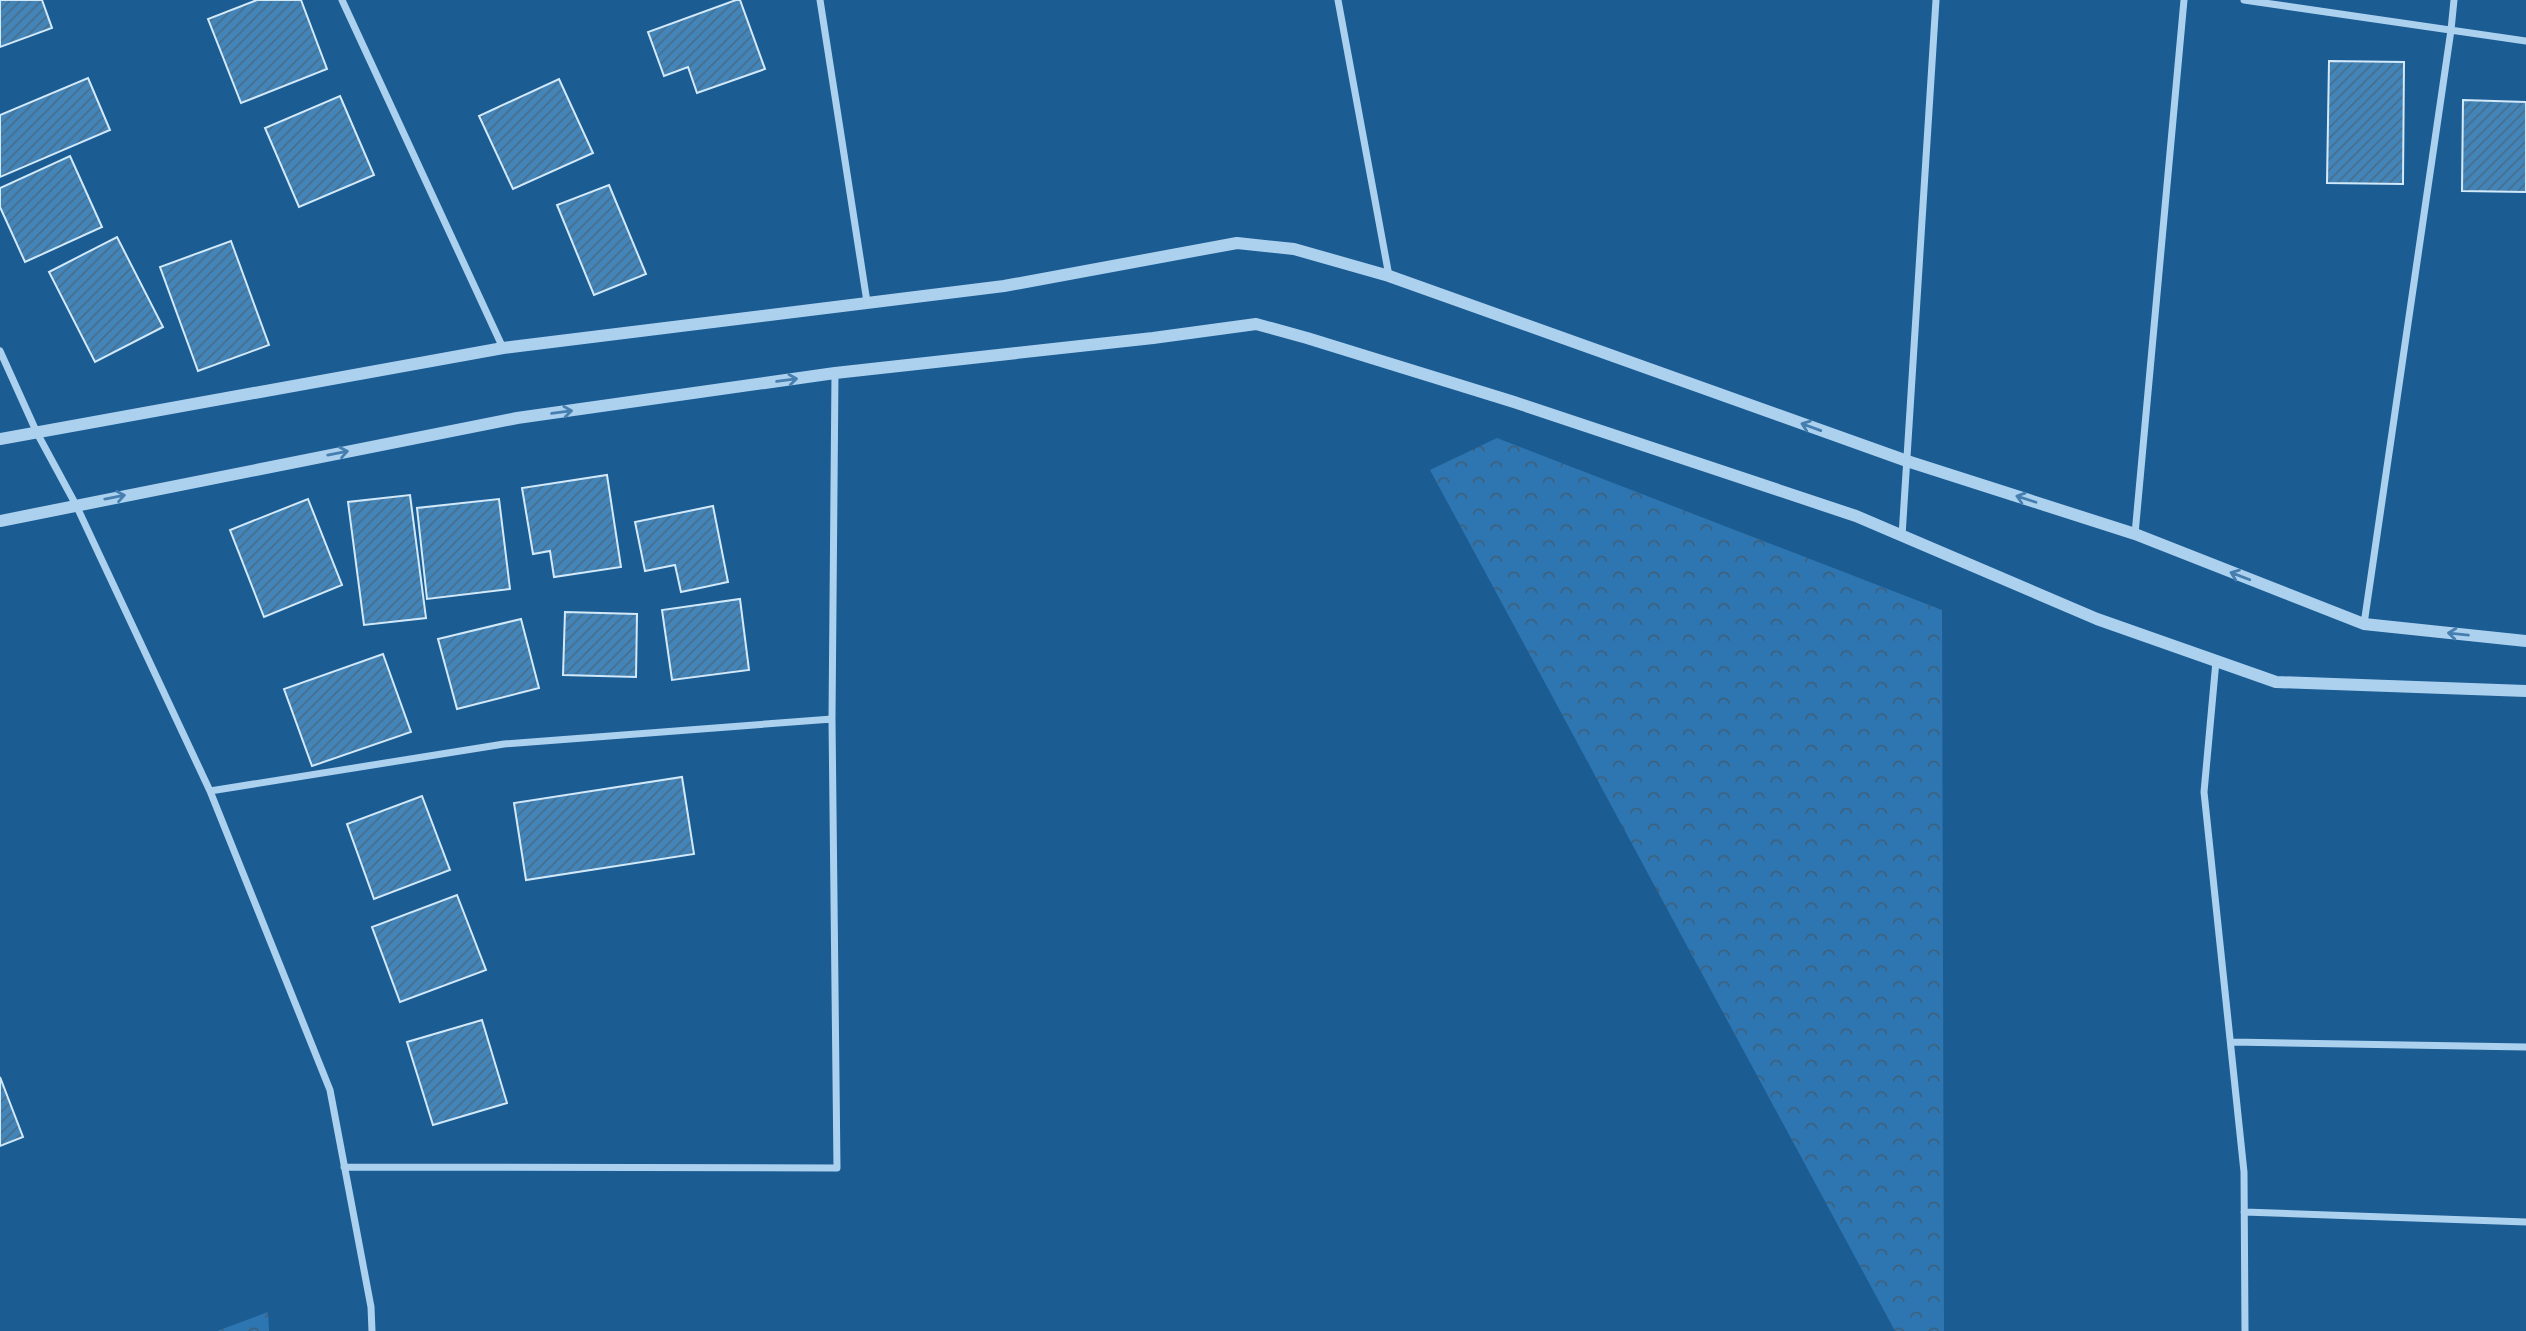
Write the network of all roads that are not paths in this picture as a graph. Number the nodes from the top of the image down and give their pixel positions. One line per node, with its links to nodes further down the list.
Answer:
1 (342, 0): 12 (street)
2 (820, 0): 11 (street)
3 (1338, 0): 10 (street)
4 (1936, 0): 17 (street)
5 (2184, 0): 20 (street)
6 (2244, 0): 8 (street)
7 (2454, 0): 8 (street)
8 (2451, 30): 9 (street); 22 (street)
9 (2526, 41)
10 (1389, 276): 11 (street); 17 (street, one-way to 10)
11 (867, 302): 12 (street)
12 (503, 348): 15 (street)
13 (0, 351): 15 (street)
14 (835, 373): 18 (street, one-way to 14); 21 (street); 26 (street)
15 (37, 433): 16 (street); 18 (street)
16 (0, 439)
17 (1907, 461): 20 (street, one-way to 17); 21 (street)
18 (76, 505): 19 (street); 27 (street)
19 (0, 521)
20 (2135, 534): 22 (street, one-way to 20)
21 (1902, 536): 24 (street)
22 (2364, 624): 23 (street, one-way to 22)
23 (2526, 640)
24 (2216, 661): 25 (street); 28 (street)
25 (2526, 691)
26 (832, 719): 27 (street); 30 (street)
27 (209, 791): 30 (street)
28 (2231, 1042): 29 (street); 31 (street)
29 (2526, 1047)
30 (344, 1167): 33 (street)
31 (2244, 1212): 32 (street); 34 (street)
32 (2526, 1222)
33 (372, 1331)
34 (2245, 1331)

